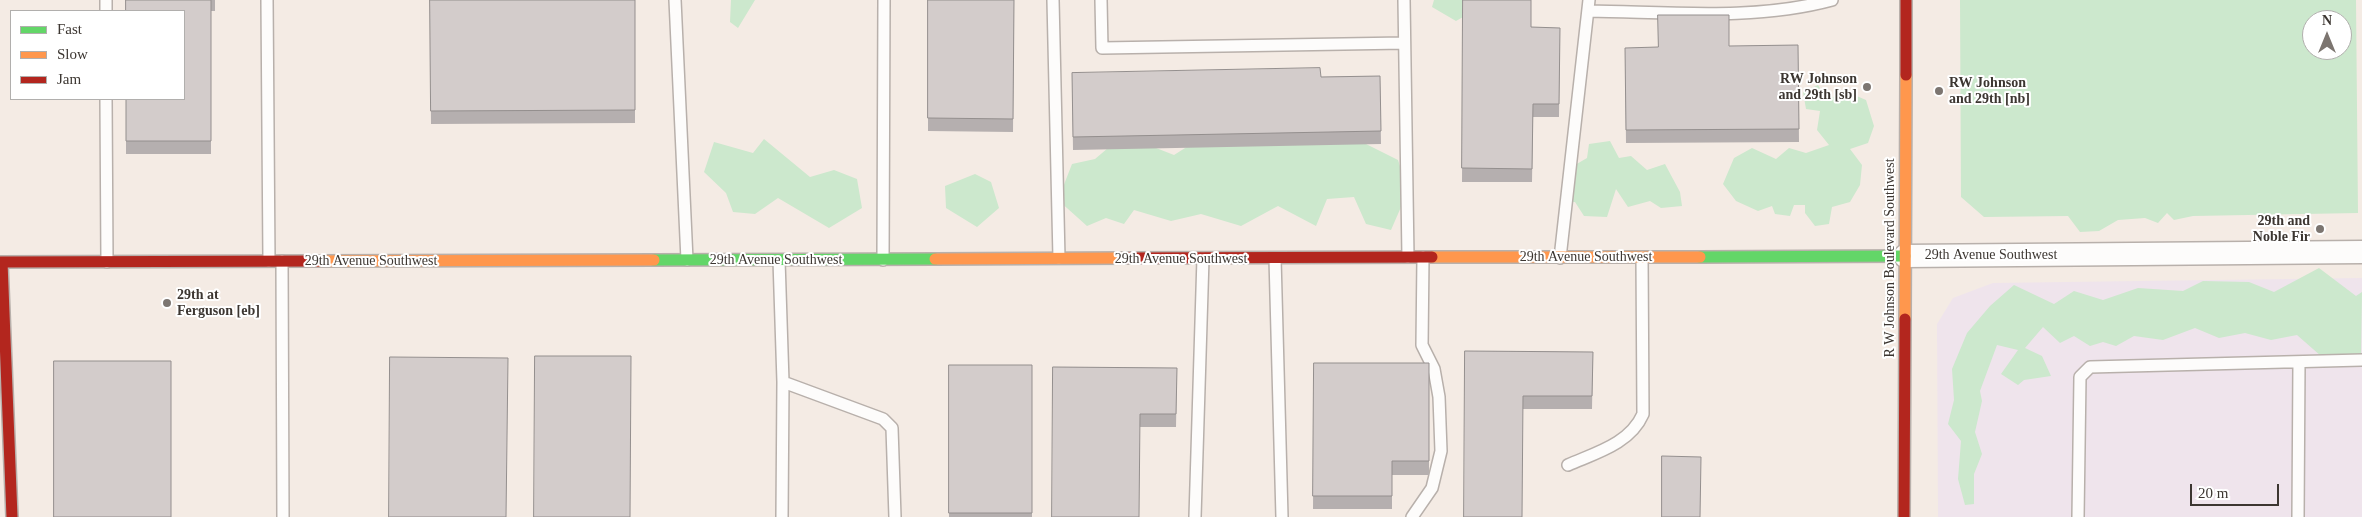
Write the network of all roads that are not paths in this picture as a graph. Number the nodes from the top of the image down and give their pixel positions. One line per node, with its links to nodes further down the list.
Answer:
1 (267, 0): 26 (lane)
2 (675, 0): 20 (lane)
3 (884, 0): 22 (lane)
4 (1053, 0): 23 (lane)
5 (1101, 0): 10 (lane)
6 (1404, 0): 10 (lane)
7 (1832, 0): 9 (lane)
8 (1906, 0): 15 (street, R W Johnson Boulevard Southwest)
9 (1589, 6): 19 (lane)
10 (1404, 43): 13 (lane)
11 (106, 100): 25 (lane)
12 (2362, 252): 15 (street, 29th Avenue Southwest)
13 (1408, 256): 14 (street, 29th Avenue Southwest); 18 (street, 29th Avenue Southwest)
14 (1423, 256): 19 (street, 29th Avenue Southwest); 38 (lane)
15 (1905, 256): 16 (street, 29th Avenue Southwest); 39 (street, R W Johnson Boulevard Southwest)
16 (1642, 257): 19 (street, 29th Avenue Southwest); 31 (lane)
17 (1203, 258): 18 (street, 29th Avenue Southwest); 23 (street, 29th Avenue Southwest); 36 (lane)
18 (1275, 258): 37 (lane)
19 (1560, 258)
20 (687, 260): 21 (street, 29th Avenue Southwest); 27 (street, 29th Avenue Southwest)
21 (779, 260): 22 (street, 29th Avenue Southwest); 30 (lane)
22 (883, 260): 23 (street, 29th Avenue Southwest)
23 (1059, 260)
24 (1, 262): 25 (street, 29th Avenue Southwest); 32 (street)
25 (107, 262): 26 (street, 29th Avenue Southwest)
26 (269, 262): 27 (street, 29th Avenue Southwest)
27 (282, 262): 33 (lane)
28 (2362, 360): 29 (lane)
29 (2299, 362): 40 (lane); 41 (lane)
30 (783, 382): 34 (lane); 35 (lane)
31 (1568, 465)
32 (12, 517)
33 (284, 517)
34 (782, 517)
35 (895, 517)
36 (1195, 517)
37 (1282, 517)
38 (1412, 517)
39 (1904, 517)
40 (2078, 517)
41 (2298, 517)

